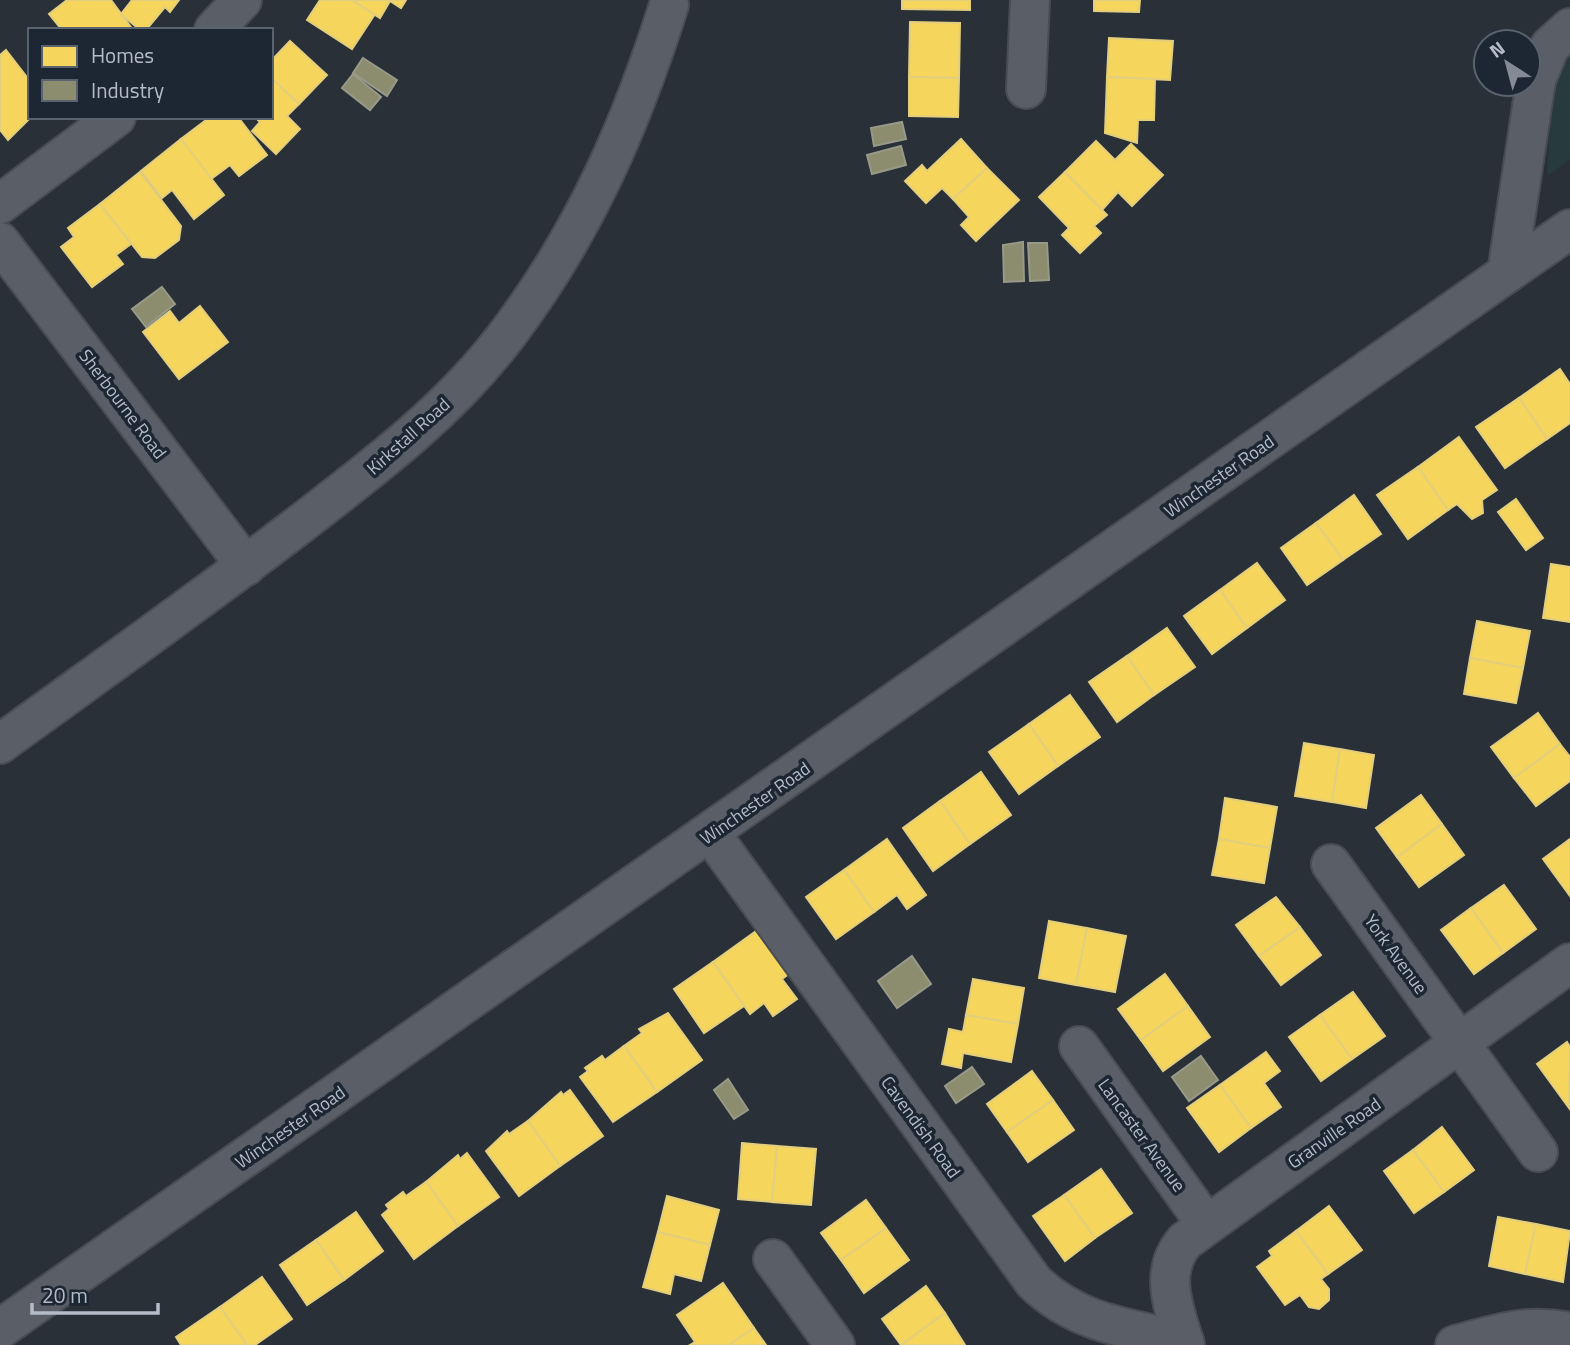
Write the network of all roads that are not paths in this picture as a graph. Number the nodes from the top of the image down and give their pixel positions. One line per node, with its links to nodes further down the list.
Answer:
1 (242, 0): 4 (street)
2 (1030, 0): 6 (street)
3 (669, 5): 12 (street, Kirkstall Road)
4 (216, 28)
5 (1570, 28): 11 (street)
6 (1026, 89)
7 (113, 119): 8 (street)
8 (0, 204)
9 (1570, 229): 11 (street, Winchester Road)
10 (0, 242): 12 (street, Sherbourne Road)
11 (1507, 273): 14 (street, Winchester Road)
12 (246, 566): 13 (street, Kirkstall Road)
13 (0, 744)
14 (711, 834): 22 (street, Winchester Road); 24 (street, Cavendish Road)
15 (1331, 864): 17 (street, York Avenue)
16 (1570, 963): 17 (street, Granville Road)
17 (1460, 1043): 19 (street, York Avenue); 20 (street, Granville Road)
18 (1079, 1046): 20 (street, Lancaster Avenue)
19 (1538, 1152)
20 (1206, 1224): 24 (street, Granville Road)
21 (773, 1259): 25 (street)
22 (0, 1329)
23 (1570, 1332): 26 (street)
24 (1184, 1343)
25 (835, 1345)
26 (1455, 1345)

